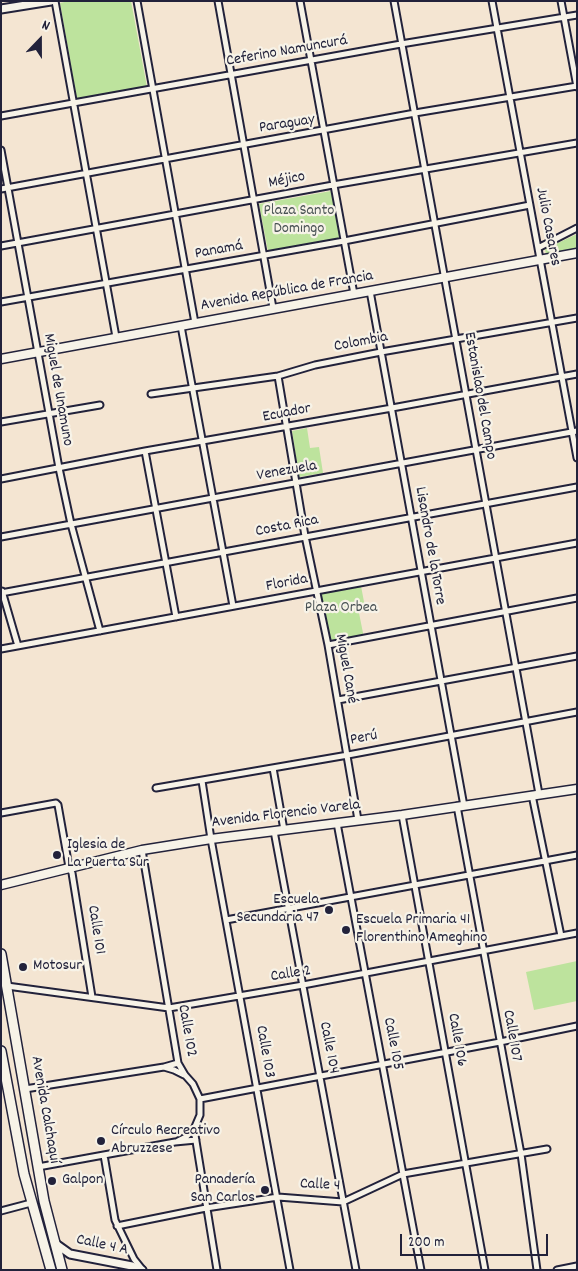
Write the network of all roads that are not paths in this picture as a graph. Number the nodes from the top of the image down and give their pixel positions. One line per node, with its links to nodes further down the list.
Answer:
1 (51, 1): 9 (street)
2 (55, 1): 19 (street)
3 (137, 1): 17 (street)
4 (218, 1): 15 (street)
5 (300, 1): 14 (street)
6 (394, 1): 13 (street, Estanislao del Campo)
7 (492, 1): 12 (street, Julio Casares)
8 (561, 1): 11 (street)
9 (1, 10)
10 (577, 15): 11 (street, Ceferino Namuncurá)
11 (564, 18): 12 (street, Ceferino Namuncurá); 16 (street)
12 (497, 27): 13 (street, Ceferino Namuncurá); 18 (street, Julio Casares)
13 (401, 44): 14 (street, Ceferino Namuncurá); 20 (street, Estanislao del Campo)
14 (311, 60): 15 (street, Ceferino Namuncurá); 22 (street)
15 (230, 74): 17 (street, Ceferino Namuncurá); 24 (street)
16 (577, 86): 18 (street, Paraguay)
17 (153, 88): 19 (street, Ceferino Namuncurá); 27 (street)
18 (510, 97): 20 (street, Paraguay); 26 (street, Julio Casares)
19 (74, 103): 21 (street, Ceferino Namuncurá); 29 (street)
20 (415, 113): 22 (street, Paraguay); 28 (street, Estanislao del Campo)
21 (1, 116)
22 (324, 131): 24 (street, Paraguay); 30 (street)
23 (577, 143): 26 (street, Méjico)
24 (244, 144): 27 (street, Paraguay); 33 (street)
25 (1, 150): 31 (street, Miguel de Unamuno)
26 (520, 152): 28 (street, Méjico); 34 (street, Julio Casares)
27 (166, 159): 29 (street, Paraguay); 35 (street)
28 (425, 169): 30 (street, Méjico); 36 (street, Estanislao del Campo)
29 (87, 173): 31 (street, Paraguay); 37 (street)
30 (333, 185): 33 (street, Méjico); 39 (street)
31 (8, 188): 32 (street, Paraguay); 40 (street, Miguel de Unamuno)
32 (1, 189)
33 (254, 200): 35 (street, Méjico); 44 (street)
34 (530, 205): 36 (street, Panamá); 42 (street, Julio Casares)
35 (175, 215): 37 (street, Méjico); 46 (street)
36 (435, 224): 39 (street, Panamá); 47 (street, Estanislao del Campo)
37 (97, 228): 40 (street, Méjico); 48 (street)
38 (577, 228): 42 (street)
39 (344, 241): 44 (street, Panamá); 50 (street)
40 (18, 243): 41 (street, Méjico); 51 (street, Miguel de Unamuno)
41 (1, 246)
42 (538, 248): 45 (street, Julio Casares)
43 (577, 253): 45 (main road, Avenida República de Francia)
44 (264, 256): 46 (street, Panamá); 53 (street)
45 (540, 260): 47 (main road, Avenida República de Francia); 55 (street, Julio Casares)
46 (186, 270): 48 (street, Panamá); 56 (street)
47 (445, 278): 49 (main road, Avenida República de Francia); 59 (street, Estanislao del Campo)
48 (107, 284): 51 (street, Panamá); 58 (street)
49 (370, 292): 50 (main road, Avenida República de Francia); 60 (street, Lisandro de la Torre)
50 (354, 294): 53 (main road, Avenida República de Francia)
51 (28, 297): 52 (street, Panamá); 61 (street, Miguel de Unamuno)
52 (1, 302)
53 (273, 308): 56 (main road, Avenida República de Francia)
54 (577, 318): 55 (street, Colombia)
55 (552, 322): 59 (street, Colombia); 65 (street, Julio Casares)
56 (196, 323): 57 (main road, Avenida República de Francia)
57 (181, 326): 58 (main road, Avenida República de Francia); 66 (street)
58 (116, 338): 61 (main road, Avenida República de Francia)
59 (456, 339): 60 (street, Colombia); 68 (street, Estanislao del Campo)
60 (381, 352): 64 (street, Colombia); 70 (street, Lisandro de la Torre)
61 (38, 353): 62 (main road, Avenida República de Francia); 71 (street, Miguel de Unamuno)
62 (1, 359)
63 (577, 374): 65 (street, Ecuador)
64 (278, 376): 66 (street, Colombia); 73 (street, Miguel Cané)
65 (562, 376): 68 (street, Ecuador); 74 (street, Julio Casares)
66 (193, 387): 67 (street, Colombia); 75 (street)
67 (151, 394)
68 (466, 394): 70 (street, Ecuador); 76 (street, Estanislao del Campo)
69 (100, 405): 71 (street)
70 (392, 408): 73 (street, Ecuador); 79 (street, Lisandro de la Torre)
71 (49, 414): 72 (street); 80 (street, Miguel de Unamuno)
72 (1, 422)
73 (286, 427): 75 (street, Ecuador); 82 (street, Miguel Cané)
74 (574, 432): 76 (street, Venezuela); 78 (street, Julio Casares)
75 (203, 441): 77 (street, Ecuador); 84 (street)
76 (476, 450): 79 (street, Venezuela); 85 (street, Estanislao del Campo)
77 (144, 451): 80 (street, Ecuador); 86 (street)
78 (577, 458)
79 (402, 463): 82 (street, Venezuela); 87 (street, Lisandro de la Torre)
80 (59, 468): 81 (street, Ecuador); 88 (street, Miguel de Unamuno)
81 (1, 479)
82 (296, 483): 84 (street, Venezuela); 89 (street, Miguel Cané)
83 (577, 486): 85 (street, Costa Rica)
84 (213, 498): 86 (street, Venezuela); 92 (street)
85 (486, 503): 87 (street, Costa Rica); 93 (street, Estanislao del Campo)
86 (154, 508): 88 (street, Venezuela); 94 (street)
87 (411, 517): 89 (street, Costa Rica); 95 (street, Lisandro de la Torre)
88 (71, 524): 90 (street, Venezuela); 96 (street, Miguel de Unamuno)
89 (305, 536): 92 (street, Costa Rica); 97 (street, Miguel Cané)
90 (1, 537)
91 (577, 543): 93 (street, Florida)
92 (224, 552): 94 (street, Costa Rica); 100 (street)
93 (495, 557): 95 (street, Florida); 101 (street, Estanislao del Campo)
94 (166, 563): 96 (street, Costa Rica); 102 (street)
95 (421, 571): 97 (street, Florida); 103 (street, Lisandro de la Torre)
96 (86, 579): 98 (street, Costa Rica); 104 (street, Miguel de Unamuno)
97 (316, 591): 100 (street, Florida); 105 (street, Miguel Cané)
98 (2, 592): 106 (street)
99 (577, 598): 101 (street)
100 (234, 606): 102 (street, Florida)
101 (506, 612): 103 (street); 109 (street, Estanislao del Campo)
102 (176, 617): 104 (street, Florida)
103 (431, 626): 105 (street); 110 (street, Lisandro de la Torre)
104 (100, 631): 106 (street, Florida)
105 (328, 645): 111 (street, Miguel Cané)
106 (18, 646): 107 (street, Florida)
107 (1, 649)
108 (577, 656): 109 (street)
109 (516, 668): 110 (street); 113 (street, Estanislao del Campo)
110 (442, 681): 111 (street); 114 (street, Lisandro de la Torre)
111 (338, 700): 115 (street, Miguel Cané)
112 (577, 712): 113 (street, Perú)
113 (525, 722): 114 (street, Perú); 120 (street, Estanislao del Campo)
114 (451, 736): 115 (street, Perú); 121 (street, Lisandro de la Torre)
115 (348, 755): 116 (street, Perú); 124 (street, Miguel Cané)
116 (273, 768): 117 (street, Perú); 126 (street)
117 (202, 780): 118 (street, Perú); 128 (street, Calle 103)
118 (156, 788)
119 (577, 789): 120 (main road, Avenida Florencio Varela)
120 (536, 795): 121 (main road, Avenida Florencio Varela); 131 (street, Estanislao del Campo)
121 (460, 806): 123 (main road, Avenida Florencio Varela); 133 (street, Calle 107)
122 (1, 813): 132 (street, Calle 101)
123 (402, 815): 124 (main road, Avenida Florencio Varela); 135 (street, Calle 106)
124 (358, 820): 125 (main road, Avenida Florencio Varela)
125 (337, 823): 126 (main road, Avenida Florencio Varela); 136 (street, Calle 105)
126 (284, 830): 127 (main road, Avenida Florencio Varela)
127 (274, 831): 128 (main road, Avenida Florencio Varela); 137 (street, Calle 104)
128 (211, 838): 129 (main road, Avenida Florencio Varela); 138 (street, Calle 103)
129 (142, 850): 132 (main road, Avenida Florencio Varela); 149 (street, Calle 102)
130 (577, 855): 131 (street)
131 (546, 860): 133 (street); 140 (street, Estanislao del Campo)
132 (69, 867): 134 (main road, Avenida Florencio Varela); 148 (street, Calle 101)
133 (470, 875): 135 (street); 141 (street, Calle 107)
134 (1, 885)
135 (415, 885): 136 (street); 143 (street, Calle 106)
136 (350, 897): 137 (street); 144 (street, Calle 105)
137 (290, 908): 138 (street); 145 (street, Calle 104)
138 (226, 920): 147 (street, Calle 103)
139 (577, 933): 140 (street, Calle 2)
140 (561, 936): 141 (street, Calle 2)
141 (484, 952): 143 (street, Calle 2); 151 (street, Calle 107)
142 (1, 954): 146 (main road, Avenida Calchaquí)
143 (429, 962): 144 (street, Calle 2); 153 (street, Calle 106)
144 (366, 974): 145 (street, Calle 2); 155 (street, Calle 105)
145 (303, 985): 147 (street, Calle 2); 158 (street, Calle 104)
146 (6, 986): 148 (street, Calle 2); 160 (main road, Avenida Calchaquí)
147 (240, 995): 149 (street, Calle 2); 159 (street, Calle 103)
148 (92, 997): 149 (street, Calle 2)
149 (169, 1008): 154 (street, Calle 102)
150 (577, 1026): 151 (street)
151 (500, 1042): 153 (street); 166 (street, Calle 107)
152 (1, 1051): 173 (main road, Avenida Calchaquí)
153 (446, 1053): 155 (street); 168 (street, Calle 106)
154 (178, 1063): 156 (street); 157 (street, Calle 102)
155 (383, 1064): 158 (street); 170 (street, Calle 105)
156 (164, 1067): 157 (street); 160 (street)
157 (185, 1075): 161 (street, Calle 102)
158 (320, 1076): 159 (street); 172 (street, Calle 104)
159 (258, 1088): 161 (street); 171 (street, Calle 103)
160 (25, 1089): 169 (main road, Avenida Calchaquí)
161 (200, 1099): 162 (street)
162 (194, 1129): 163 (street); 164 (street)
163 (196, 1140): 164 (street); 174 (street)
164 (175, 1142): 167 (street)
165 (547, 1149): 166 (street, Calle 4)
166 (521, 1154): 168 (street, Calle 4); 188 (street, Calle 107)
167 (104, 1155): 169 (street); 177 (street)
168 (466, 1163): 170 (street, Calle 4); 187 (street, Calle 106)
169 (38, 1167): 176 (main road, Avenida Calchaquí)
170 (403, 1174): 172 (street, Calle 4); 186 (street, Calle 105)
171 (278, 1197): 172 (street, Calle 4); 174 (street, Calle 4); 184 (street, Calle 103)
172 (343, 1202): 185 (street, Calle 104)
173 (32, 1203): 175 (street); 176 (main road); 181 (main road, Avenida Calchaquí)
174 (206, 1208): 177 (street, Calle 4); 183 (street)
175 (1, 1211)
176 (47, 1211): 178 (main road, Avenida Calchaquí)
177 (117, 1226): 180 (street)
178 (55, 1244): 180 (street, Calle 4 A); 182 (main road, Avenida Calchaquí)
179 (577, 1266): 189 (street)
180 (143, 1269)
181 (51, 1270)
182 (62, 1270)
183 (217, 1270)
184 (290, 1270)
185 (356, 1270)
186 (421, 1270)
187 (485, 1270)
188 (537, 1270)
189 (557, 1270)

